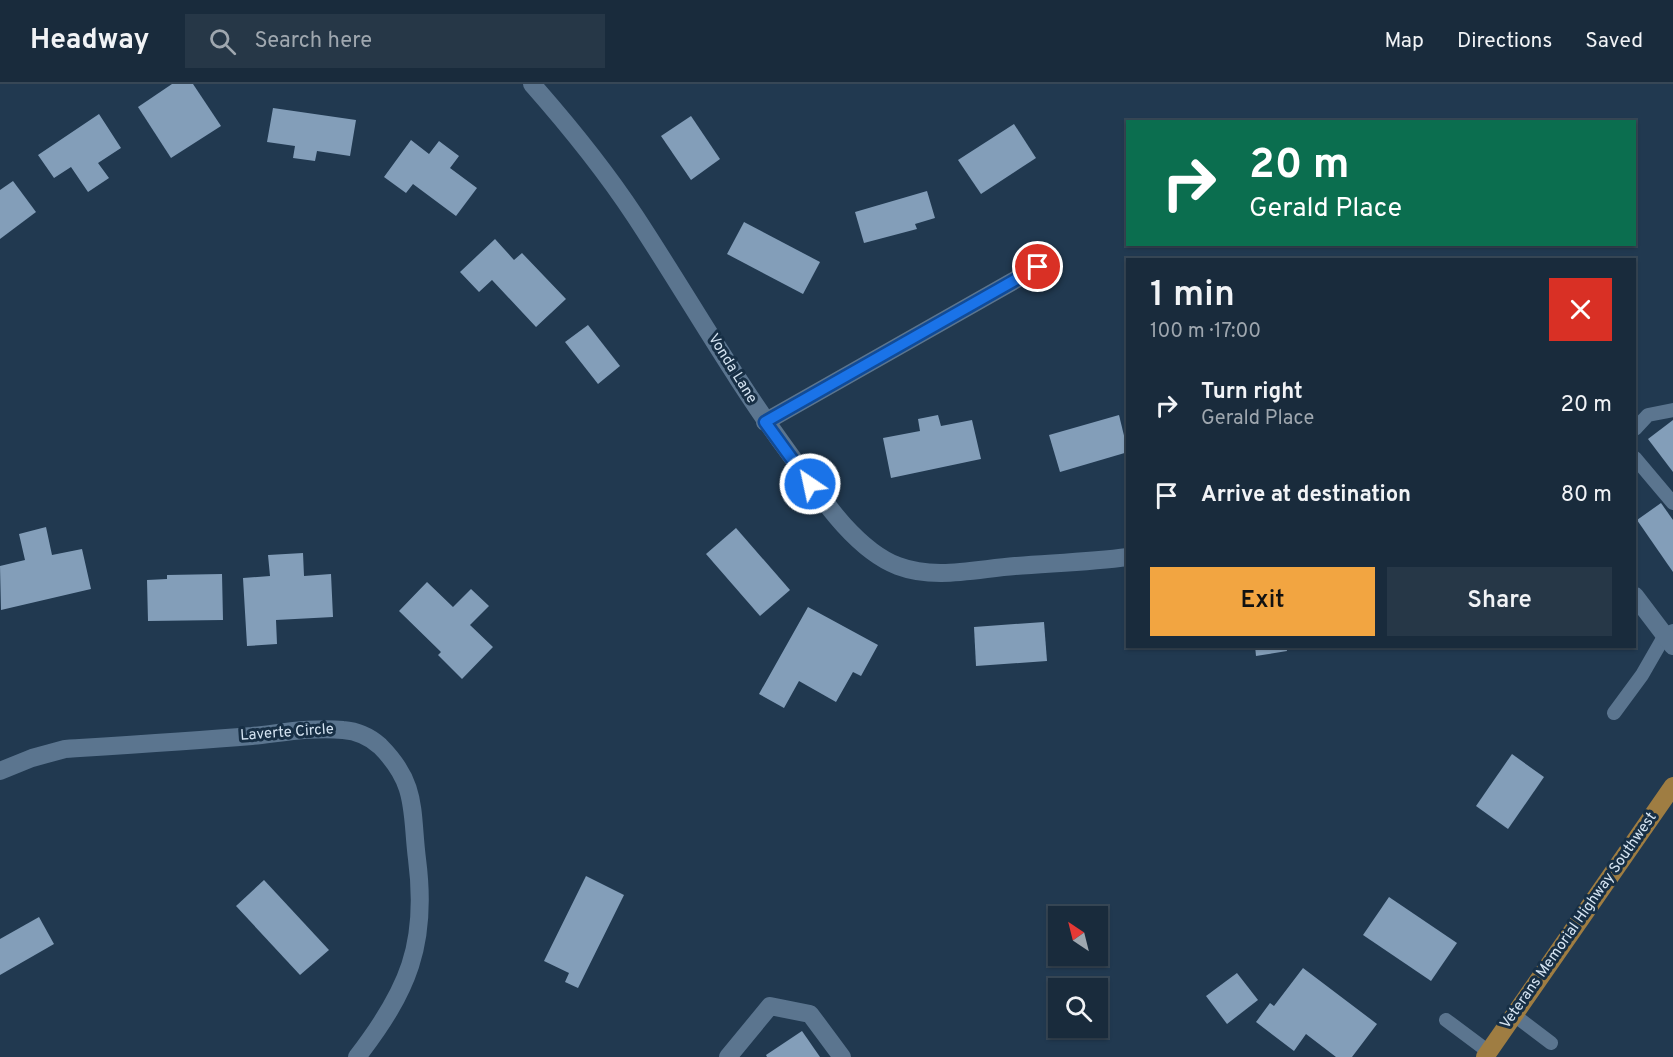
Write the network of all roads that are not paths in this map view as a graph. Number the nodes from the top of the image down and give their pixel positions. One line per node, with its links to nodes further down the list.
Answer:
1 (532, 84): 4 (street, Vonda Lane)
2 (1038, 267): 4 (street)
3 (1673, 410): 5 (lane)
4 (765, 422): 8 (street, Vonda Lane)
5 (1636, 428)
6 (1636, 459): 7 (lane)
7 (1673, 503)
8 (1126, 557)
9 (1636, 597): 10 (street)
10 (1670, 638): 11 (lane)
11 (1614, 713)
12 (0, 771): 18 (street, Laverte Circle)
13 (1673, 786): 14 (main road, Veterans Memorial Highway Southwest)
14 (1514, 1015): 16 (lane); 17 (main road, Veterans Memorial Highway Southwest)
15 (1446, 1020): 17 (lane)
16 (1551, 1042)
17 (1487, 1054)
18 (357, 1057)
19 (728, 1057): 20 (street)
20 (842, 1057)

